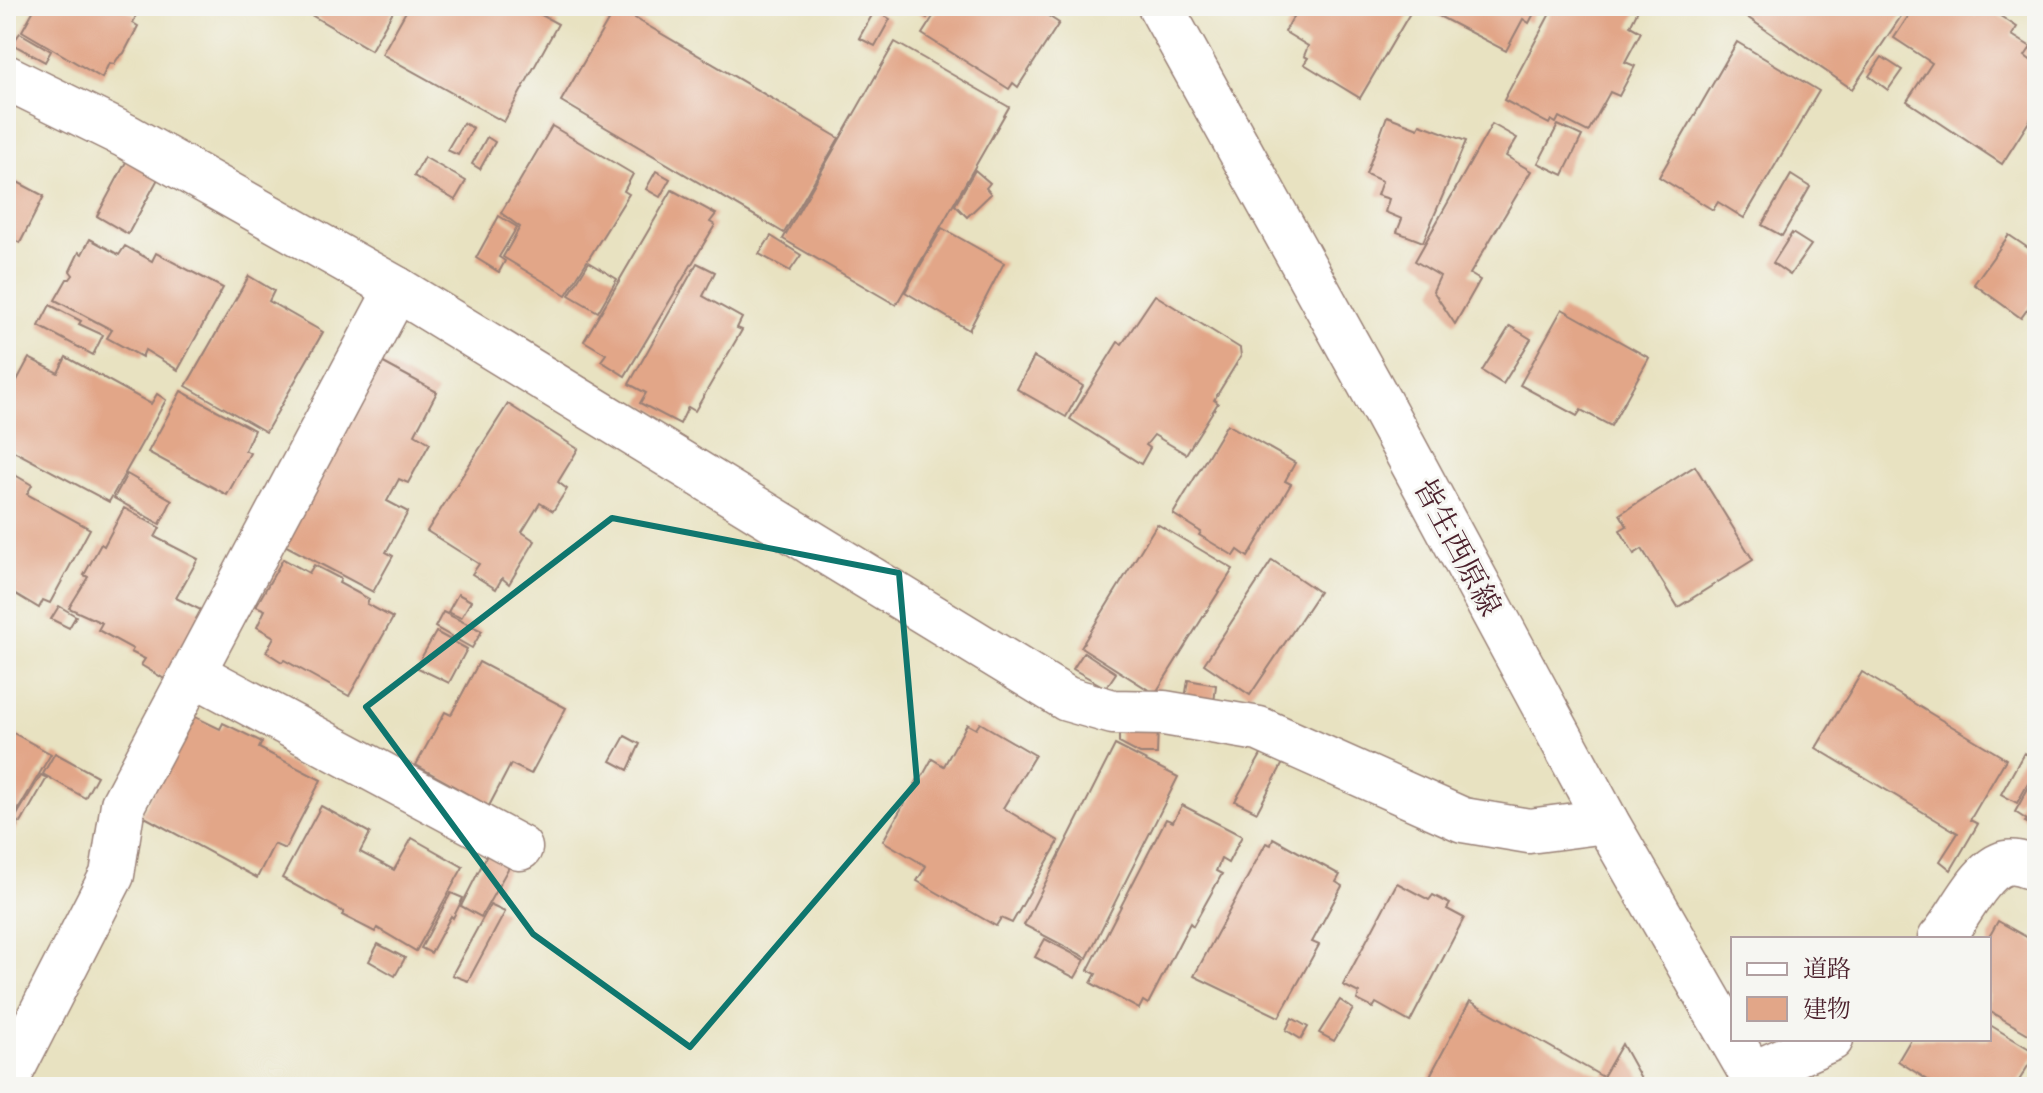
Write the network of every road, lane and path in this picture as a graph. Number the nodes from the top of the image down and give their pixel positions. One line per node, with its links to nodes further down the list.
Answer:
1 (1160, 6): 5 (street, 皆生西原線)
2 (6, 77): 3 (street)
3 (397, 289): 4 (street); 5 (street)
4 (193, 673): 6 (street); 13 (street)
5 (1606, 821): 9 (street, 皆生西原線)
6 (520, 848)
7 (2037, 869): 8 (street)
8 (1942, 937)
9 (1731, 1039)
10 (1732, 1041): 12 (street, 皆生西原線)
11 (1827, 1041): 12 (street)
12 (1755, 1081)
13 (6, 1082)

